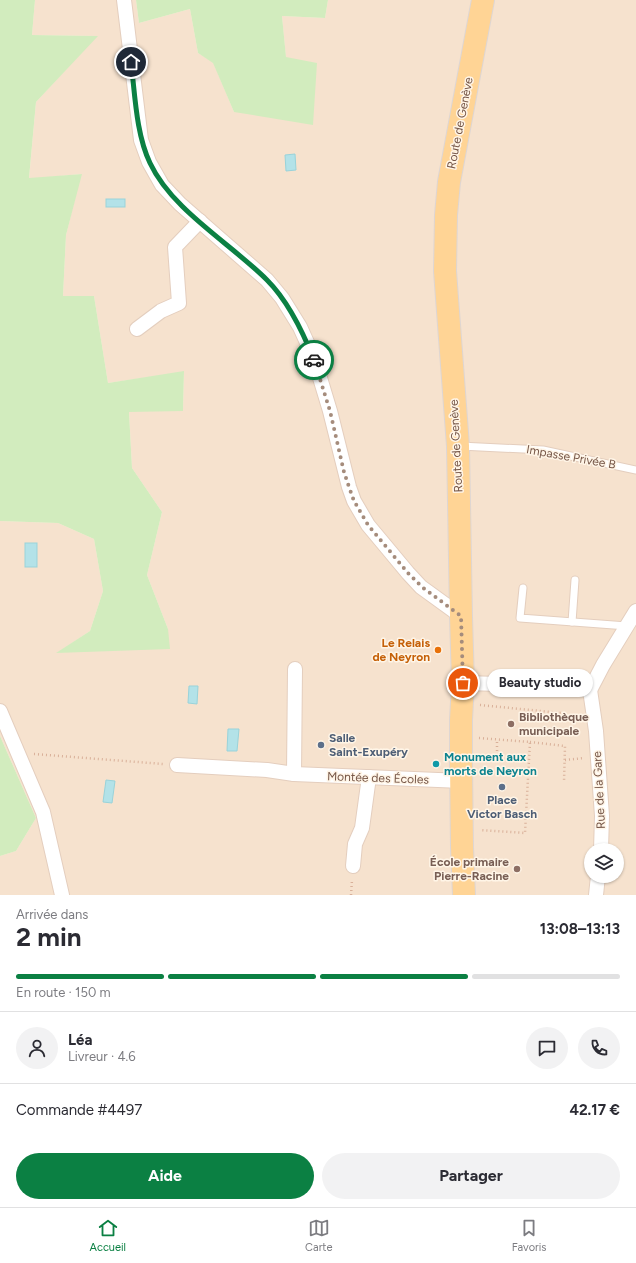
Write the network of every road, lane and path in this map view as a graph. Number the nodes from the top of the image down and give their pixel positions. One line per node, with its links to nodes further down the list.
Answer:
1 (124, 0): 3 (street)
2 (483, 0): 5 (main road, Route de Genève)
3 (200, 221): 4 (street); 10 (street)
4 (137, 329)
5 (458, 446): 6 (lane, Impasse Privée B); 10 (main road, Route de Genève)
6 (636, 470)
7 (575, 580): 11 (lane)
8 (523, 588): 11 (lane)
9 (636, 611): 12 (street)
10 (461, 616): 14 (main road, Route de Genève)
11 (572, 622): 12 (lane)
12 (627, 626): 15 (street)
13 (295, 669): 27 (street)
14 (463, 683): 15 (street); 29 (main road, Route de Genève)
15 (590, 690): 32 (street, Rue de la Gare)
16 (475, 705): 18 (path)
17 (0, 711): 22 (street)
18 (561, 713)
19 (478, 738): 20 (path)
20 (498, 739): 21 (path); 23 (path)
21 (530, 742): 25 (path); 31 (path)
22 (18, 753): 26 (path); 35 (street)
23 (497, 755)
24 (585, 758): 25 (path)
25 (564, 760): 30 (path)
26 (177, 765): 27 (street, Montée des Écoles)
27 (294, 774): 28 (street, Montée des Écoles)
28 (369, 777): 29 (street, Montée des Écoles); 33 (street)
29 (462, 781): 36 (main road, Route de Genève)
30 (564, 782)
31 (476, 830)
32 (601, 843)
33 (353, 866)
34 (597, 883): 37 (street)
35 (62, 895)
36 (464, 895)
37 (596, 895)

